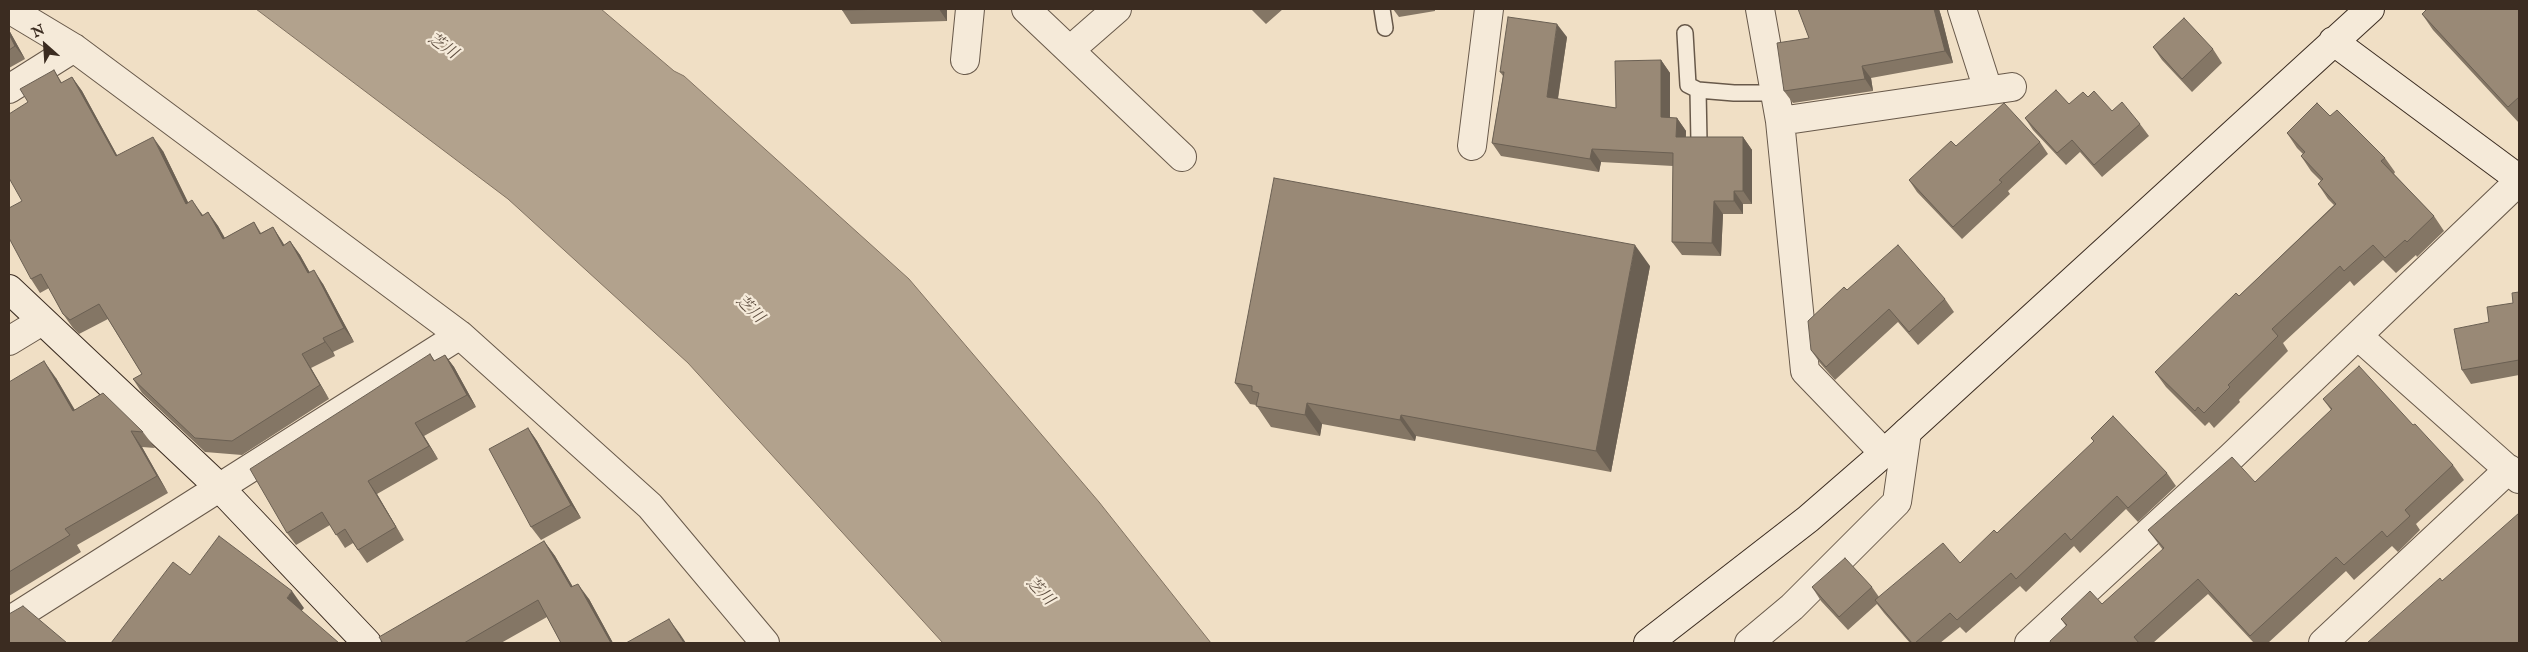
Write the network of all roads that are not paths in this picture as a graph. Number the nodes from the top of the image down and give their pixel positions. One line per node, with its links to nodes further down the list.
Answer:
1 (9, 9): 13 (street)
2 (970, 9): 15 (street)
3 (1026, 9): 14 (street)
4 (1117, 9): 14 (street)
5 (1382, 9): 10 (lane)
6 (1488, 9): 21 (street)
7 (1760, 9): 18 (street)
8 (1962, 9): 19 (street)
9 (2370, 9): 12 (street)
10 (1385, 28)
11 (1685, 33): 17 (lane)
12 (2333, 41): 23 (street); 29 (street)
13 (74, 48): 16 (street); 26 (street)
14 (1070, 50): 22 (street)
15 (965, 60)
16 (9, 89)
17 (1698, 90): 18 (lane); 20 (lane)
18 (1774, 93): 19 (street)
19 (1780, 121): 30 (street)
20 (1699, 142)
21 (1472, 146)
22 (1182, 157)
23 (2519, 180): 27 (street)
24 (9, 289): 25 (street)
25 (42, 321): 28 (street); 32 (street)
26 (460, 335): 32 (street); 35 (street)
27 (2358, 336): 31 (street); 38 (street)
28 (9, 341)
29 (1907, 432): 30 (street); 37 (street)
30 (1884, 453): 36 (street)
31 (2514, 474): 39 (street)
32 (219, 486): 33 (street); 34 (street)
33 (9, 621)
34 (367, 643)
35 (765, 643)
36 (1648, 643)
37 (1749, 643)
38 (2029, 643)
39 (2323, 643)

